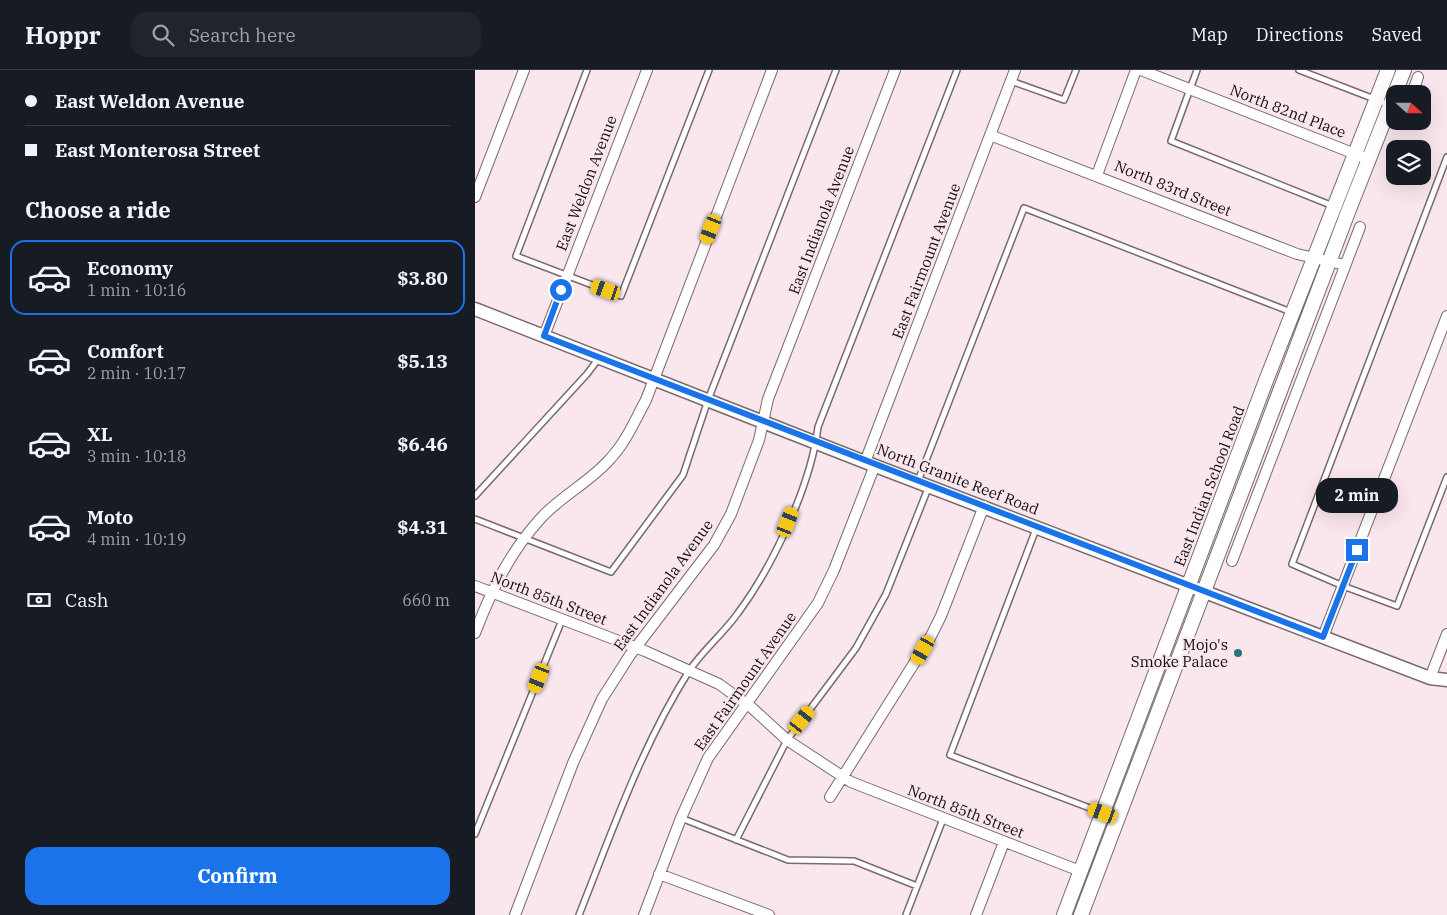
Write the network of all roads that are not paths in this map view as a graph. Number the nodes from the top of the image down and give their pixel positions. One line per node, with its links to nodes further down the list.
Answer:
1 (524, 70): 30 (street)
2 (587, 70): 37 (lane)
3 (647, 70): 37 (street, East Weldon Avenue)
4 (709, 70): 37 (lane)
5 (772, 70): 43 (street)
6 (836, 70): 44 (lane)
7 (895, 70): 45 (street, East Indianola Avenue)
8 (957, 70): 46 (lane)
9 (1015, 70): 18 (street, East Fairmount Avenue)
10 (1076, 70): 18 (lane)
11 (1136, 70): 29 (street)
12 (1141, 70): 21 (street, North 82nd Place)
13 (1197, 70): 21 (lane)
14 (1299, 70): 22 (lane)
15 (1388, 70): 22 (main road, East Indian School Road)
16 (1404, 70): 19 (main road)
17 (1418, 77): 20 (street)
18 (1011, 81): 25 (street, East Fairmount Avenue)
19 (1400, 85)
20 (1415, 85)
21 (1190, 89): 26 (street, North 82nd Place); 31 (lane)
22 (1376, 99): 23 (lane); 26 (main road, East Indian School Road)
23 (1386, 110)
24 (1386, 129): 28 (main road)
25 (990, 135): 29 (street, North 83rd Street); 47 (street, East Fairmount Avenue)
26 (1354, 153): 28 (street, North 82nd Place); 31 (main road, East Indian School Road)
27 (1447, 157): 60 (lane)
28 (1368, 159): 32 (main road)
29 (1097, 175): 34 (street, North 83rd Street)
30 (475, 197)
31 (1333, 206): 32 (lane); 34 (main road, East Indian School Road)
32 (1348, 212): 35 (main road)
33 (1360, 227): 36 (street)
34 (1313, 258): 35 (street, North 83rd Street); 39 (main road, East Indian School Road)
35 (1329, 261): 36 (street, North 83rd Street); 55 (main road)
36 (1345, 265): 56 (street)
37 (566, 276): 41 (street, East Weldon Avenue)
38 (475, 309): 41 (street, North Granite Reef Road)
39 (1292, 312): 49 (lane); 59 (main road, East Indian School Road)
40 (1447, 316): 60 (street)
41 (544, 336): 42 (street, North Granite Reef Road)
42 (599, 358): 43 (street, North Granite Reef Road); 50 (lane)
43 (653, 379): 44 (street, North Granite Reef Road); 54 (street)
44 (708, 400): 45 (street, North Granite Reef Road); 54 (lane)
45 (763, 422): 46 (street, North Granite Reef Road); 67 (street, East Indianola Avenue)
46 (816, 442): 47 (street, North Granite Reef Road); 68 (lane)
47 (870, 464): 49 (street, North Granite Reef Road); 72 (street, East Fairmount Avenue)
48 (1447, 477): 60 (lane)
49 (923, 484): 51 (street, North Granite Reef Road); 73 (lane)
50 (475, 496)
51 (984, 506): 53 (street, North Granite Reef Road); 74 (street)
52 (475, 519): 54 (lane)
53 (1037, 526): 59 (street, North Granite Reef Road); 76 (lane)
54 (523, 539): 62 (street)
55 (1222, 542): 56 (street); 61 (main road)
56 (1237, 548): 57 (street)
57 (1232, 561)
58 (475, 586): 62 (street, North 85th Street)
59 (1189, 586): 61 (street, North Granite Reef Road); 76 (main road, East Indian School Road)
60 (1343, 586): 66 (street)
61 (1204, 591): 66 (street, North Granite Reef Road); 79 (main road)
62 (492, 593): 63 (street, North 85th Street); 64 (street)
63 (563, 619): 67 (street, North 85th Street); 80 (lane)
64 (475, 634)
65 (1447, 634): 69 (street)
66 (1323, 637): 69 (street, North Granite Reef Road)
67 (635, 647): 68 (street, North 85th Street); 86 (street, East Indianola Avenue)
68 (690, 670): 72 (street, North 85th Street); 87 (lane)
69 (1430, 678): 70 (street, North Granite Reef Road); 71 (street, North Granite Reef Road)
70 (1447, 680)
71 (1447, 690)
72 (745, 703): 73 (street, North 85th Street); 77 (street, East Fairmount Avenue)
73 (787, 740): 74 (street, North 85th Street); 81 (lane)
74 (842, 777): 75 (street); 78 (street, North 85th Street)
75 (830, 797)
76 (1103, 813): 79 (lane); 83 (main road, East Indian School Road)
77 (681, 818): 81 (lane); 84 (street, East Fairmount Avenue)
78 (943, 819): 82 (street, North 85th Street); 85 (lane)
79 (1118, 819): 93 (main road)
80 (475, 834)
81 (736, 840): 85 (lane)
82 (1004, 842): 83 (street, North 85th Street); 91 (street)
83 (1080, 871): 92 (main road, East Indian School Road)
84 (659, 874): 88 (street, East Fairmount Avenue); 89 (street)
85 (917, 886): 90 (lane)
86 (515, 915)
87 (579, 915)
88 (644, 915)
89 (769, 915)
90 (906, 915)
91 (976, 915)
92 (1064, 915)
93 (1081, 915)

